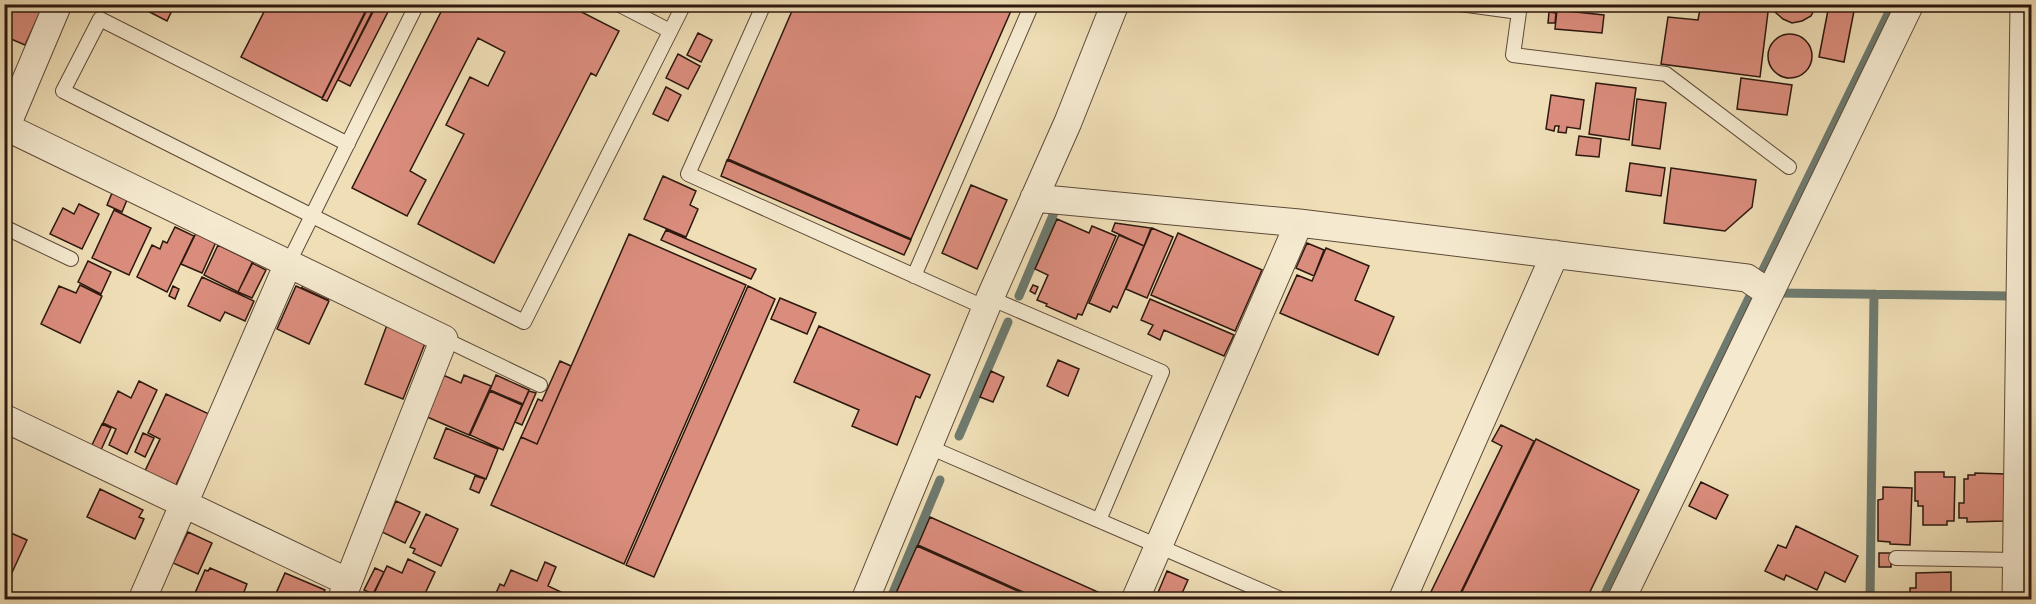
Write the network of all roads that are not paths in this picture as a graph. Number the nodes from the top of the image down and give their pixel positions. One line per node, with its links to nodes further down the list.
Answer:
1 (58, 4): 12 (street)
2 (417, 4): 13 (lane)
3 (618, 4): 11 (lane)
4 (684, 4): 11 (lane)
5 (764, 4): 22 (lane)
6 (1032, 4): 22 (lane)
7 (1115, 4): 15 (street)
8 (1460, 4): 14 (lane)
9 (1910, 4): 23 (street)
10 (2024, 4): 33 (street)
11 (670, 31): 16 (lane)
12 (5, 128): 21 (street)
13 (348, 144): 16 (lane); 16 (lane)
14 (1789, 167)
15 (1034, 198): 17 (street); 24 (street)
16 (312, 216): 21 (lane)
17 (1299, 223): 19 (street); 31 (street)
18 (4, 227): 20 (lane)
19 (1555, 254): 23 (street); 39 (street)
20 (71, 260)
21 (288, 264): 25 (street); 29 (street)
22 (914, 276): 24 (lane)
23 (1769, 293): 40 (street)
24 (988, 303): 28 (street); 30 (lane)
25 (444, 339): 26 (lane); 34 (street)
26 (540, 385)
27 (4, 418): 29 (street)
28 (929, 447): 30 (lane); 36 (street)
29 (183, 504): 34 (street); 35 (street)
30 (1099, 520): 31 (lane)
31 (1159, 546): 37 (street); 38 (lane)
32 (1896, 558): 33 (lane)
33 (2016, 560): 41 (street)
34 (345, 591)
35 (142, 600)
36 (865, 600)
37 (1135, 600)
38 (1283, 600)
39 (1402, 600)
40 (1621, 600)
41 (2016, 600)

